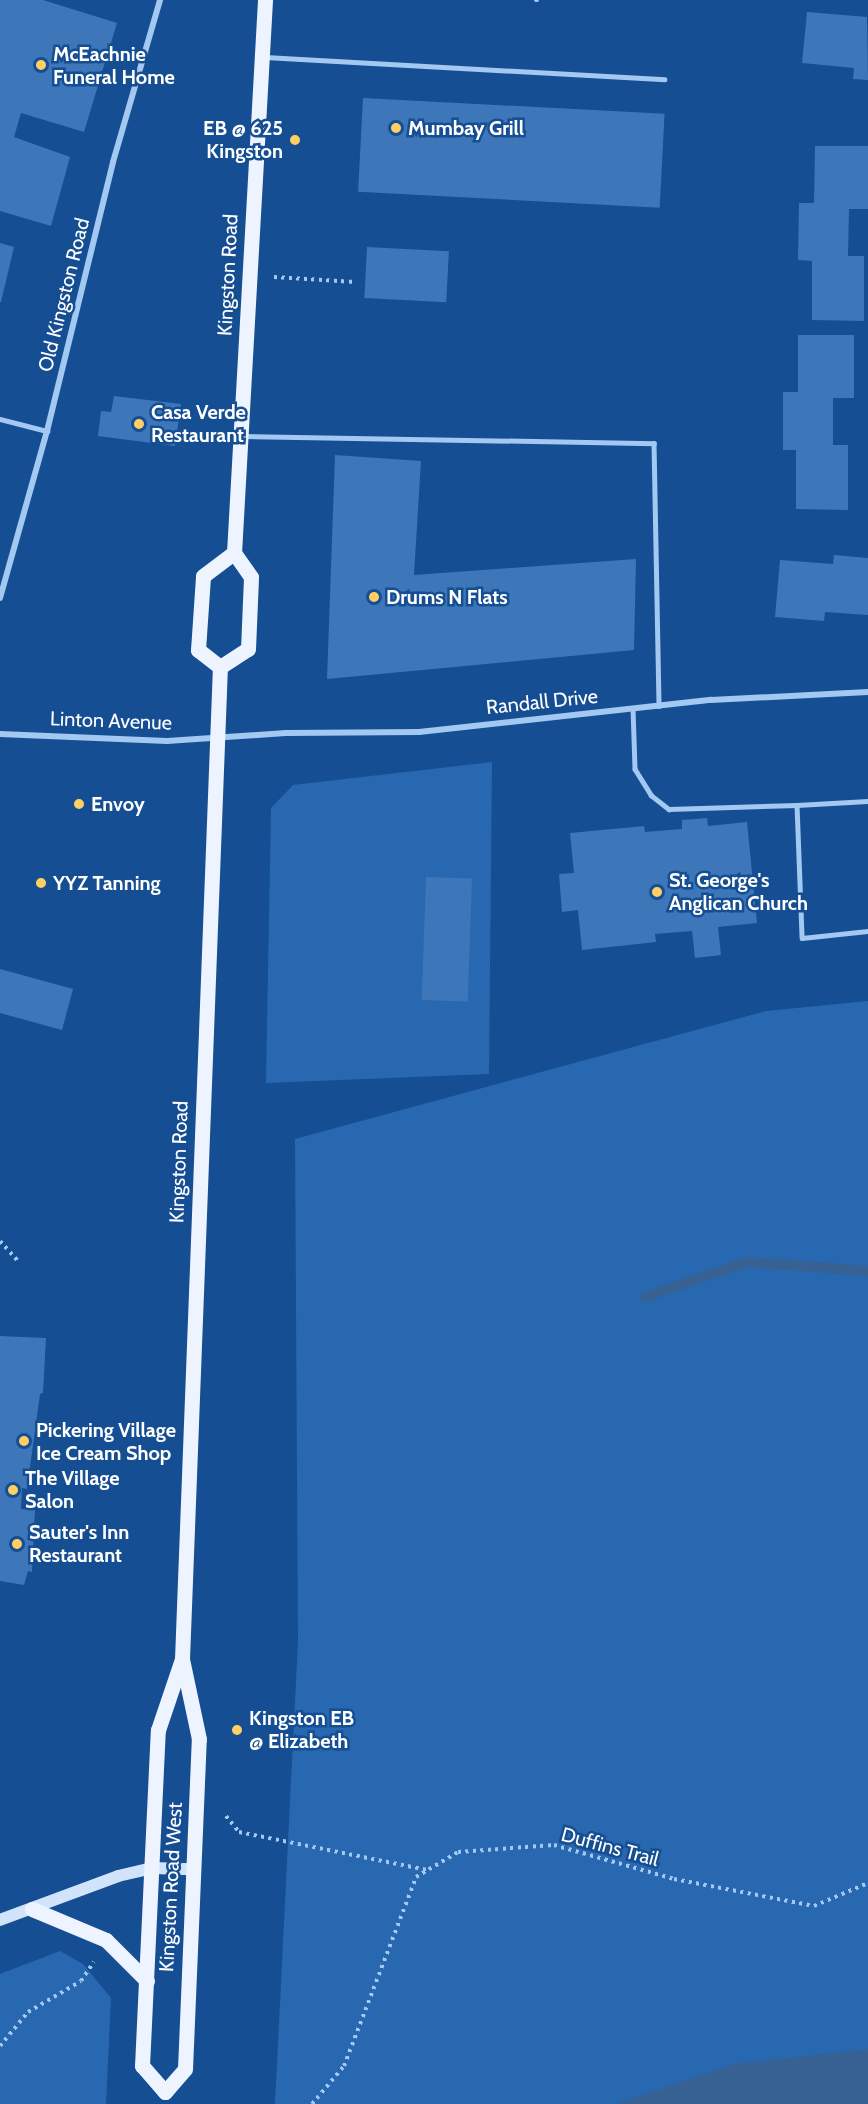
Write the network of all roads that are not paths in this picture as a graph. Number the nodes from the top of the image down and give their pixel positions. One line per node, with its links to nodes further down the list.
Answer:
1 (160, 0): 6 (street, Old Kingston Road)
2 (265, 0): 3 (main road, Kingston Road)
3 (262, 56): 4 (lane); 7 (main road, Kingston Road)
4 (664, 79)
5 (0, 419): 6 (lane)
6 (47, 430): 9 (street, Old Kingston Road)
7 (239, 436): 8 (main road, Kingston Road); 12 (lane)
8 (234, 553): 10 (main road); 10 (main road)
9 (0, 598)
10 (220, 667): 15 (main road, Kingston Road)
11 (868, 692): 12 (street, Randall Drive)
12 (658, 706): 13 (street, Randall Drive)
13 (633, 708): 15 (street, Randall Drive); 17 (lane)
14 (0, 734): 15 (street, Linton Avenue)
15 (220, 737): 19 (main road, Kingston Road)
16 (868, 801): 17 (lane)
17 (797, 805): 18 (lane)
18 (868, 931)
19 (182, 1659): 20 (main road, Kingston Road West); 21 (main road, Kingston Road West)
20 (153, 1868): 21 (street); 22 (street); 24 (main road, Kingston Road West)
21 (191, 1869): 25 (main road, Kingston Road West)
22 (32, 1909): 23 (street); 24 (main road)
23 (0, 1920)
24 (147, 1981): 25 (main road, Kingston Road West)
25 (165, 2098)

